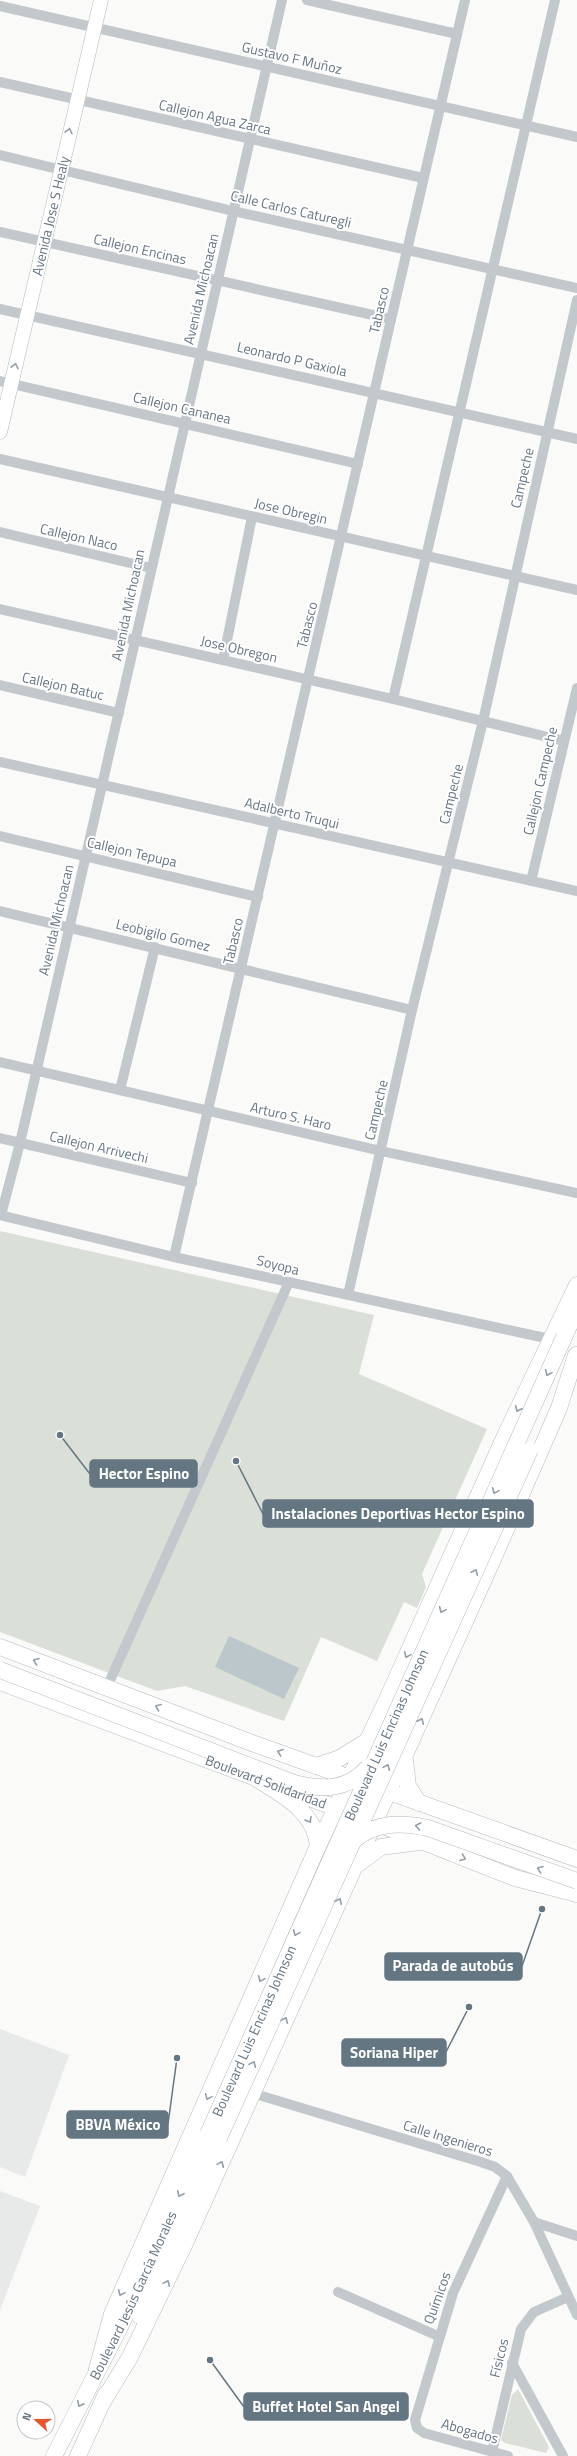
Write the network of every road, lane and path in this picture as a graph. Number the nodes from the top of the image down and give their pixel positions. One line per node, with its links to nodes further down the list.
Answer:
1 (101, 0): 7 (street, Avenida Jose S Healy)
2 (282, 0): 9 (street, Avenida Michoacan)
3 (307, 0): 8 (street)
4 (465, 0): 8 (street, Tabasco)
5 (555, 0): 13 (street)
6 (0, 6): 7 (street, Gustavo F Muñoz)
7 (94, 28): 9 (street, Gustavo F Muñoz); 11 (street, Avenida Jose S Healy)
8 (457, 34): 12 (street, Tabasco)
9 (267, 67): 12 (street, Gustavo F Muñoz); 15 (street, Avenida Michoacan)
10 (0, 82): 11 (street, Callejon Agua Zarca)
11 (76, 100): 15 (street, Callejon Agua Zarca); 17 (street, Avenida Jose S Healy, one-way to 11)
12 (440, 107): 13 (street, Gustavo F Muñoz); 18 (street, Tabasco)
13 (525, 126): 14 (street, Gustavo F Muñoz); 23 (street)
14 (577, 137)
15 (250, 139): 18 (street, Callejon Agua Zarca); 19 (street, Avenida Michoacan)
16 (0, 156): 17 (street, Calle Carlos Caturegli)
17 (60, 169): 19 (street, Calle Carlos Caturegli); 21 (street, Avenida Jose S Healy)
18 (424, 178): 22 (street, Tabasco)
19 (233, 211): 22 (street, Calle Carlos Caturegli); 24 (street, Avenida Michoacan)
20 (0, 232): 21 (street, Callejon Encinas)
21 (44, 241): 24 (street, Callejon Encinas); 28 (street, Avenida Jose S Healy)
22 (407, 250): 23 (street, Calle Carlos Caturegli); 29 (street, Tabasco)
23 (492, 269): 25 (street, Calle Carlos Caturegli); 33 (street)
24 (218, 280): 29 (street, Callejon Encinas); 30 (street, Avenida Michoacan)
25 (577, 288)
26 (577, 300): 35 (street, Campeche)
27 (0, 309): 28 (street, Leonardo P Gaxiola)
28 (26, 315): 30 (street, Leonardo P Gaxiola); 31 (street, Avenida Jose S Healy, one-way to 28)
29 (391, 319): 32 (street, Tabasco)
30 (200, 353): 32 (street, Leonardo P Gaxiola); 34 (street, Avenida Michoacan)
31 (6, 382): 34 (street, Callejon Cananea); 36 (street, Avenida Jose S Healy)
32 (374, 392): 33 (street, Leonardo P Gaxiola); 39 (street, Tabasco)
33 (460, 413): 35 (street, Leonardo P Gaxiola); 44 (street)
34 (184, 422): 39 (street, Callejon Cananea); 40 (street, Avenida Michoacan)
35 (547, 431): 37 (street, Leonardo P Gaxiola); 46 (street, Campeche)
36 (0, 432)
37 (577, 439)
38 (0, 459): 40 (street, Jose Obregin)
39 (358, 464): 43 (street, Tabasco)
40 (167, 497): 41 (street, Jose Obregin); 45 (street, Avenida Michoacan)
41 (252, 517): 43 (street, Jose Obregin); 50 (street)
42 (0, 532): 45 (street, Callejon Naco)
43 (342, 537): 44 (street, Jose Obregin); 51 (street, Tabasco)
44 (426, 555): 46 (street, Jose Obregin); 54 (street)
45 (151, 568): 49 (street, Avenida Michoacan)
46 (514, 575): 47 (street, Jose Obregin); 56 (street, Campeche)
47 (577, 590)
48 (0, 609): 49 (street, Jose Obregon)
49 (135, 640): 50 (street, Jose Obregon); 55 (street, Avenida Michoacan)
50 (223, 660): 51 (street, Jose Obregon)
51 (308, 680): 54 (street, Jose Obregon); 60 (street, Tabasco)
52 (0, 685): 55 (street, Callejon Batuc)
53 (577, 688): 57 (street, Callejon Campeche)
54 (393, 699): 56 (street, Jose Obregon)
55 (119, 713): 59 (street, Avenida Michoacan)
56 (483, 721): 57 (street, Jose Obregon); 63 (street, Campeche)
57 (564, 741): 64 (street, Callejon Campeche)
58 (0, 762): 59 (street, Adalberto Truqui)
59 (101, 785): 60 (street, Adalberto Truqui); 62 (street, Avenida Michoacan)
60 (276, 823): 63 (street, Adalberto Truqui); 66 (street, Tabasco)
61 (0, 836): 62 (street, Callejon Tepupa)
62 (86, 855): 66 (street, Callejon Tepupa); 68 (street, Avenida Michoacan)
63 (448, 864): 64 (street, Adalberto Truqui); 71 (street, Campeche)
64 (531, 881): 65 (street, Adalberto Truqui)
65 (577, 891)
66 (258, 896): 70 (street, Tabasco)
67 (0, 911): 68 (street, Leobigilo Gomez)
68 (69, 927): 69 (street, Leobigilo Gomez); 73 (street, Avenida Michoacan)
69 (155, 947): 70 (street, Leobigilo Gomez); 74 (street)
70 (241, 969): 71 (street, Leobigilo Gomez); 75 (street, Tabasco)
71 (412, 1010): 78 (street, Campeche)
72 (0, 1062): 73 (street, Arturo S. Haro)
73 (36, 1070): 74 (street, Arturo S. Haro); 77 (street, Avenida Michoacan)
74 (120, 1090): 75 (street, Arturo S. Haro)
75 (209, 1110): 78 (street, Arturo S. Haro); 79 (street, Tabasco)
76 (0, 1138): 77 (street, Callejon Arrivechi)
77 (20, 1143): 79 (street, Callejon Arrivechi); 81 (street, Avenida Michoacan)
78 (381, 1151): 80 (street, Arturo S. Haro); 85 (street, Campeche)
79 (192, 1183): 82 (street, Tabasco)
80 (577, 1193)
81 (1, 1215): 82 (street, Soyopa)
82 (174, 1257): 83 (street, Soyopa)
83 (289, 1282): 85 (street, Soyopa); 92 (street)
84 (577, 1285): 87 (main road)
85 (348, 1295): 87 (street, Soyopa)
86 (577, 1309): 87 (main road)
87 (557, 1338): 94 (main road, one-way to 94); 113 (main road, Boulevard Luis Encinas Johnson, one-way to 113, bridge)
88 (576, 1353): 93 (main road, Boulevard Luis Encinas Johnson, one-way to 88, bridge); 95 (main road, one-way to 88)
89 (0, 1647): 92 (main road, one-way to 89)
90 (0, 1670): 93 (main road, bridge)
91 (0, 1682): 98 (main road, Boulevard Solidaridad)
92 (107, 1687): 96 (main road, one-way to 92)
93 (420, 1693): 115 (main road, Boulevard Luis Encinas Johnson, one-way to 93, bridge)
94 (367, 1740): 96 (main road); 97 (main road)
95 (405, 1756): 99 (main road); 100 (main road)
96 (316, 1766): 97 (main road)
97 (349, 1778): 99 (main road); 101 (main road)
98 (257, 1779): 101 (main road, Boulevard Solidaridad); 105 (main road, one-way to 105)
99 (389, 1792): 100 (main road); 102 (main road)
100 (418, 1803): 103 (main road)
101 (336, 1807): 102 (main road, Boulevard Solidaridad); 105 (main road)
102 (375, 1823): 104 (main road, Boulevard Solidaridad); 107 (main road)
103 (507, 1834): 106 (main road); 108 (main road)
104 (423, 1841): 107 (main road); 108 (main road, Boulevard Solidaridad, one-way to 108)
105 (318, 1846): 124 (main road, one-way to 124)
106 (577, 1859)
107 (355, 1866): 114 (main road, one-way to 107)
108 (495, 1870): 110 (main road, Boulevard Solidaridad)
109 (577, 1881): 113 (main road, one-way to 113, bridge)
110 (559, 1891): 111 (main road, Boulevard Solidaridad); 112 (street)
111 (577, 1894)
112 (577, 1902)
113 (304, 1915): 115 (main road, Boulevard Luis Encinas Johnson, one-way to 115, bridge)
114 (252, 2093): 116 (street, Calle Ingenieros); 125 (main road, one-way to 114)
115 (214, 2136): 124 (main road, Boulevard Jesús García Morales, one-way to 124); 125 (main road, Boulevard Jesús García Morales)
116 (507, 2176): 117 (street, Calle Ingenieros); 122 (street, Químicos)
117 (534, 2222): 118 (street); 120 (street, Calle Ingenieros)
118 (577, 2236)
119 (338, 2292): 122 (street)
120 (568, 2297): 121 (street, Calle Ingenieros); 123 (street, Físicos)
121 (577, 2315)
122 (438, 2336): 126 (street, Químicos)
123 (512, 2363): 127 (street, Físicos); 131 (street)
124 (97, 2369): 128 (main road, Boulevard Jesús García Morales, one-way to 128)
125 (102, 2403): 129 (main road, Boulevard Jesús García Morales)
126 (424, 2433): 127 (street, Abogados)
127 (492, 2452): 130 (street, Abogados)
128 (54, 2456)
129 (78, 2456)
130 (508, 2456)
131 (563, 2456)

